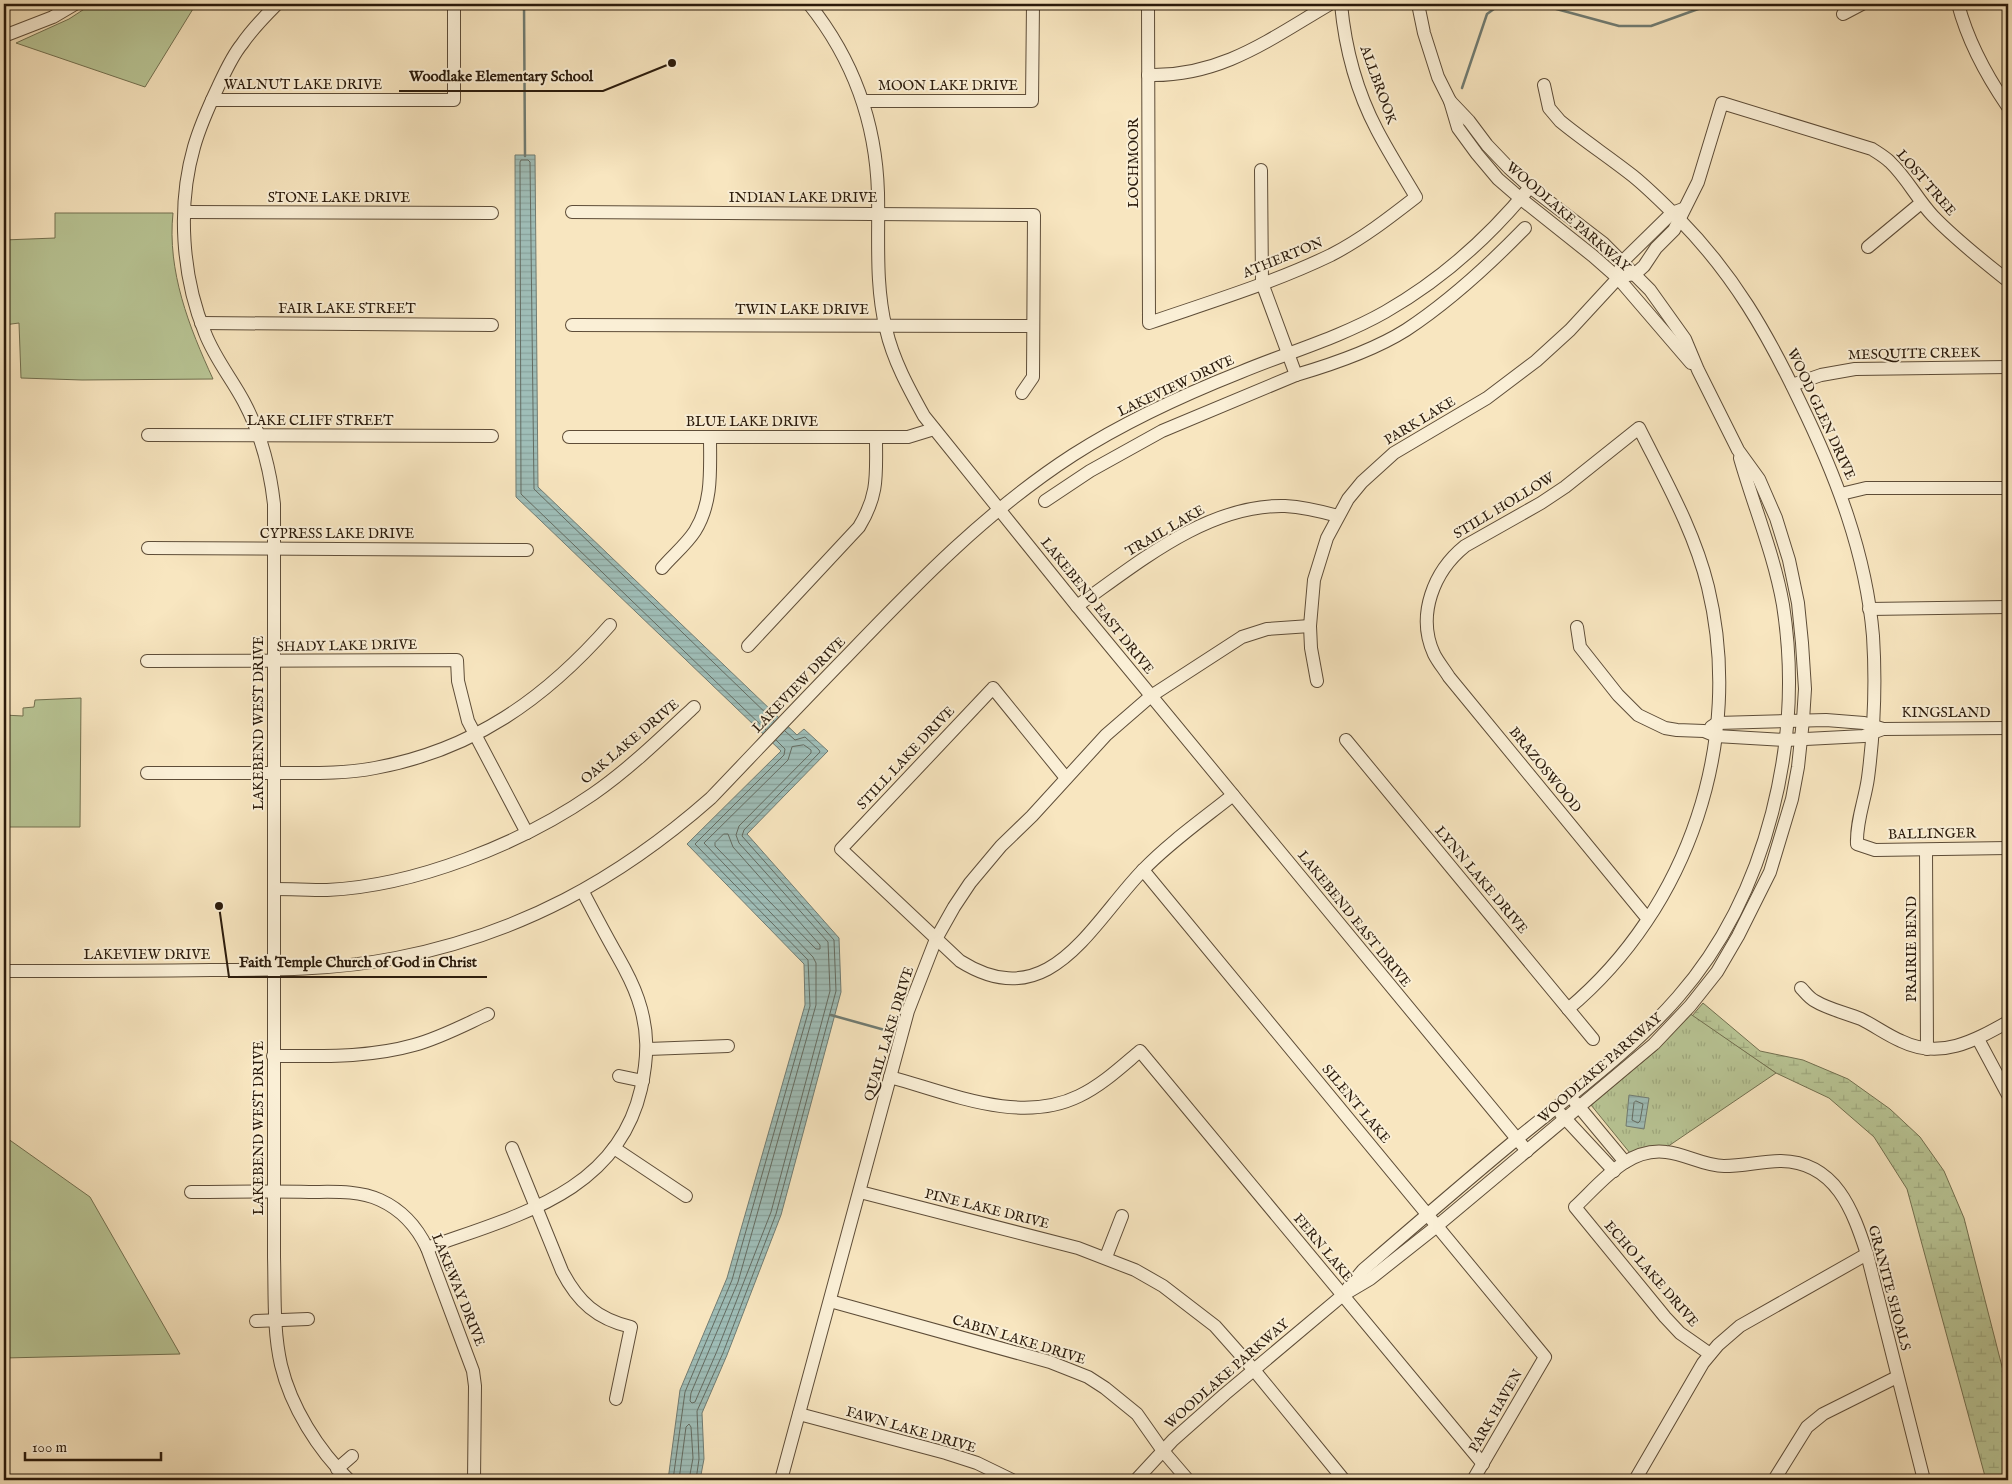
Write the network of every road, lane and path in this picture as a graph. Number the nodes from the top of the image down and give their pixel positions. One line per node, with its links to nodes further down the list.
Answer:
1 (75, 4): 13 (street)
2 (277, 4): 16 (street, LAKEBEND WEST DRIVE)
3 (454, 4): 16 (street, WALNUT LAKE DRIVE)
4 (809, 4): 18 (street, LAKEBEND EAST DRIVE)
5 (1033, 4): 18 (street, MOON LAKE DRIVE)
6 (1148, 4): 14 (street, LOCHMOOR)
7 (1330, 4): 14 (street)
8 (1341, 4): 22 (street, ALLBROOK)
9 (1418, 4): 19 (street, WOODLAKE PARKWAY)
10 (1862, 4): 12 (street)
11 (1958, 4): 17 (street)
12 (1843, 14)
13 (4, 36)
14 (1148, 75): 40 (street, LOCHMOOR)
15 (1544, 85): 29 (street, WOOD GLEN DRIVE)
16 (212, 100): 25 (street, LAKEBEND WEST DRIVE)
17 (2006, 100)
18 (863, 101): 28 (street, LAKEBEND EAST DRIVE)
19 (1450, 101): 21 (street, WOODLAKE PARKWAY); 23 (street, WOODLAKE PARKWAY)
20 (1261, 170): 38 (street)
21 (1530, 187): 23 (street, LAKEVIEW DRIVE); 34 (street, WOODLAKE PARKWAY)
22 (1416, 197): 38 (street, ATHERTON)
23 (1520, 198): 36 (street, WOODLAKE PARKWAY); 45 (street, LAKEVIEW DRIVE)
24 (1920, 203): 29 (street, LOST TREE); 32 (street); 37 (street, LOST TREE)
25 (185, 212): 27 (street, STONE LAKE DRIVE); 39 (street, LAKEBEND WEST DRIVE)
26 (572, 212): 28 (street, INDIAN LAKE DRIVE)
27 (492, 213)
28 (878, 214): 43 (street, LAKEBEND EAST DRIVE); 44 (street, INDIAN LAKE DRIVE)
29 (1678, 214): 31 (street); 33 (street); 49 (street, WOOD GLEN DRIVE)
30 (1525, 228): 48 (street)
31 (1646, 239): 33 (street); 34 (street)
32 (1868, 247)
33 (1656, 248): 35 (street)
34 (1622, 262): 35 (street, WOODLAKE PARKWAY); 36 (street, PARK LAKE)
35 (1635, 274): 36 (street); 47 (street, WOODLAKE PARKWAY)
36 (1618, 278): 47 (street, WOODLAKE PARKWAY); 63 (street, PARK LAKE)
37 (2008, 280)
38 (1262, 283): 40 (street, ATHERTON); 45 (street)
39 (201, 323): 41 (street, FAIR LAKE STREET); 53 (street, LAKEBEND WEST DRIVE)
40 (1149, 323)
41 (492, 325)
42 (572, 325): 43 (street, TWIN LAKE DRIVE)
43 (885, 325): 44 (street, TWIN LAKE DRIVE); 51 (street, LAKEBEND EAST DRIVE)
44 (1033, 326): 50 (street)
45 (1288, 354): 48 (street); 62 (street, LAKEVIEW DRIVE)
46 (2008, 367): 49 (street, MESQUITE CREEK)
47 (1698, 370): 58 (street, WOODLAKE PARKWAY)
48 (1296, 375): 61 (street)
49 (1792, 386): 60 (street, WOOD GLEN DRIVE)
50 (1022, 393)
51 (934, 429): 57 (street, BLUE LAKE DRIVE); 62 (street, LAKEBEND EAST DRIVE)
52 (148, 435): 53 (street, LAKE CLIFF STREET)
53 (260, 436): 54 (street, LAKE CLIFF STREET); 65 (street, LAKEBEND WEST DRIVE)
54 (492, 436)
55 (569, 437): 56 (street, BLUE LAKE DRIVE)
56 (710, 437): 57 (street, BLUE LAKE DRIVE); 67 (street)
57 (876, 438): 75 (street)
58 (1738, 450): 81 (street, WOODLAKE PARKWAY); 82 (street, WOODLAKE PARKWAY)
59 (2008, 488): 60 (street)
60 (1841, 494): 70 (street, WOOD GLEN DRIVE)
61 (1045, 501)
62 (999, 509): 68 (street, LAKEBEND EAST DRIVE); 105 (street, LAKEVIEW DRIVE)
63 (1338, 516): 68 (street, TRAIL LAKE); 72 (street, PARK LAKE)
64 (148, 548): 65 (street, CYPRESS LAKE DRIVE)
65 (274, 549): 66 (street, CYPRESS LAKE DRIVE); 77 (street, LAKEBEND WEST DRIVE)
66 (527, 550)
67 (662, 568)
68 (1077, 606): 79 (street, LAKEBEND EAST DRIVE)
69 (2008, 607): 70 (street)
70 (1869, 608): 87 (street, WOOD GLEN DRIVE)
71 (610, 625): 89 (street)
72 (1310, 626): 78 (street, PARK LAKE); 79 (street, QUAIL LAKE DRIVE)
73 (1577, 627): 88 (street, KINGSLAND)
74 (1429, 636): 85 (street, STILL HOLLOW); 106 (street, BRAZOSWOOD)
75 (748, 646)
76 (147, 662): 77 (street, SHADY LAKE DRIVE)
77 (274, 662): 89 (street, SHADY LAKE DRIVE); 96 (street, LAKEBEND WEST DRIVE)
78 (1318, 681)
79 (1152, 696): 97 (street, QUAIL LAKE DRIVE); 98 (street, LAKEBEND EAST DRIVE)
80 (694, 707): 99 (street, OAK LAKE DRIVE)
81 (1803, 720): 82 (street, KINGSLAND); 84 (street, KINGSLAND); 92 (street, WOODLAKE PARKWAY)
82 (1787, 721): 83 (street, KINGSLAND); 94 (street, WOODLAKE PARKWAY)
83 (1752, 722): 85 (street, KINGSLAND); 90 (street)
84 (1834, 722): 87 (street, KINGSLAND); 91 (street)
85 (1717, 723): 88 (street)
86 (2008, 728): 87 (street, KINGSLAND)
87 (1876, 729): 91 (street, KINGSLAND); 100 (street, WOOD GLEN DRIVE)
88 (1710, 734): 90 (street, KINGSLAND); 106 (street)
89 (476, 735): 96 (street); 99 (street)
90 (1752, 738): 94 (street, KINGSLAND)
91 (1834, 738): 92 (street, KINGSLAND)
92 (1801, 739): 94 (street, KINGSLAND); 125 (street, WOODLAKE PARKWAY)
93 (1346, 740): 111 (street, LYNN LAKE DRIVE)
94 (1786, 740): 124 (street, WOODLAKE PARKWAY)
95 (147, 773): 96 (street)
96 (274, 773): 104 (street, LAKEBEND WEST DRIVE)
97 (1066, 778): 107 (street, QUAIL LAKE DRIVE); 107 (street, STILL LAKE DRIVE)
98 (1233, 795): 103 (street); 129 (street, LAKEBEND EAST DRIVE)
99 (527, 833): 104 (street, OAK LAKE DRIVE)
100 (1857, 844): 102 (street, BALLINGER)
101 (2008, 848): 102 (street, BALLINGER)
102 (1926, 850): 118 (street, PRAIRIE BEND)
103 (1143, 870): 107 (street); 142 (street, SILENT LAKE)
104 (274, 889): 108 (street, LAKEBEND WEST DRIVE)
105 (582, 892): 108 (street, LAKEVIEW DRIVE); 117 (street)
106 (1647, 918): 111 (street)
107 (936, 939): 121 (street, QUAIL LAKE DRIVE)
108 (274, 970): 109 (street, LAKEVIEW DRIVE); 119 (street, LAKEBEND WEST DRIVE)
109 (4, 971)
110 (1801, 988): 118 (street)
111 (1568, 1009): 114 (street, LYNN LAKE DRIVE)
112 (488, 1014): 119 (street)
113 (2008, 1022): 115 (street)
114 (1593, 1039)
115 (1978, 1039): 118 (street); 123 (street)
116 (728, 1046): 117 (street)
117 (648, 1049): 122 (street)
118 (1927, 1049)
119 (273, 1056): 136 (street, LAKEBEND WEST DRIVE)
120 (619, 1076): 122 (street)
121 (890, 1077): 138 (street, QUAIL LAKE DRIVE); 148 (street, FERN LAKE)
122 (642, 1082): 132 (street)
123 (2008, 1094)
124 (1570, 1096): 125 (street); 126 (street, WOODLAKE PARKWAY)
125 (1580, 1107): 127 (street, WOODLAKE PARKWAY); 128 (street)
126 (1556, 1108): 127 (street); 129 (street, WOODLAKE PARKWAY)
127 (1566, 1119): 130 (street); 133 (street, WOODLAKE PARKWAY)
128 (1600, 1130): 130 (street); 134 (street)
129 (1517, 1140): 133 (street, LAKEBEND EAST DRIVE); 142 (street, WOODLAKE PARKWAY)
130 (1587, 1142): 135 (street)
131 (512, 1148): 141 (street)
132 (614, 1148): 139 (street); 141 (street)
133 (1527, 1151): 144 (street, WOODLAKE PARKWAY)
134 (1625, 1162): 135 (street, GRANITE SHOALS); 146 (street, GRANITE SHOALS)
135 (1614, 1171): 140 (street, GRANITE SHOALS)
136 (274, 1191): 137 (street, LAKEWAY DRIVE); 145 (street, LAKEWAY DRIVE); 151 (street, LAKEBEND WEST DRIVE)
137 (191, 1192)
138 (860, 1192): 147 (street, PINE LAKE DRIVE); 149 (street, QUAIL LAKE DRIVE)
139 (686, 1196)
140 (1575, 1207): 153 (street, ECHO LAKE DRIVE)
141 (535, 1208): 145 (street); 157 (street)
142 (1427, 1214): 144 (street, SILENT LAKE); 148 (street, WOODLAKE PARKWAY)
143 (1122, 1216): 147 (street)
144 (1436, 1226): 148 (street, WOODLAKE PARKWAY); 154 (street, SILENT LAKE)
145 (427, 1248): 164 (street, LAKEWAY DRIVE)
146 (1867, 1254): 153 (street); 156 (street, GRANITE SHOALS)
147 (1106, 1257): 155 (street, PINE LAKE DRIVE)
148 (1342, 1295): 155 (street, WOODLAKE PARKWAY); 161 (street, FERN LAKE)
149 (830, 1301): 158 (street, QUAIL LAKE DRIVE); 159 (street, CABIN LAKE DRIVE)
150 (308, 1318): 151 (street)
151 (275, 1320): 152 (street); 162 (street, LAKEBEND WEST DRIVE)
152 (256, 1321)
153 (1710, 1354): 171 (street)
154 (1545, 1357): 161 (street, PARK HAVEN)
155 (1254, 1370): 159 (street, WOODLAKE PARKWAY); 169 (street, PINE LAKE DRIVE)
156 (1897, 1376): 172 (street); 173 (street, GRANITE SHOALS)
157 (616, 1399)
158 (799, 1414): 165 (street, QUAIL LAKE DRIVE); 166 (street, FAWN LAKE DRIVE)
159 (1163, 1451): 167 (street, WOODLAKE PARKWAY); 168 (street, CABIN LAKE DRIVE)
160 (352, 1456): 162 (street)
161 (1483, 1464): 170 (street, PARK HAVEN)
162 (337, 1469): 163 (street, LAKEBEND WEST DRIVE)
163 (349, 1480)
164 (474, 1480)
165 (782, 1480)
166 (1012, 1480)
167 (1136, 1480)
168 (1188, 1480)
169 (1344, 1480)
170 (1473, 1480)
171 (1636, 1480)
172 (1774, 1480)
173 (1924, 1480)

